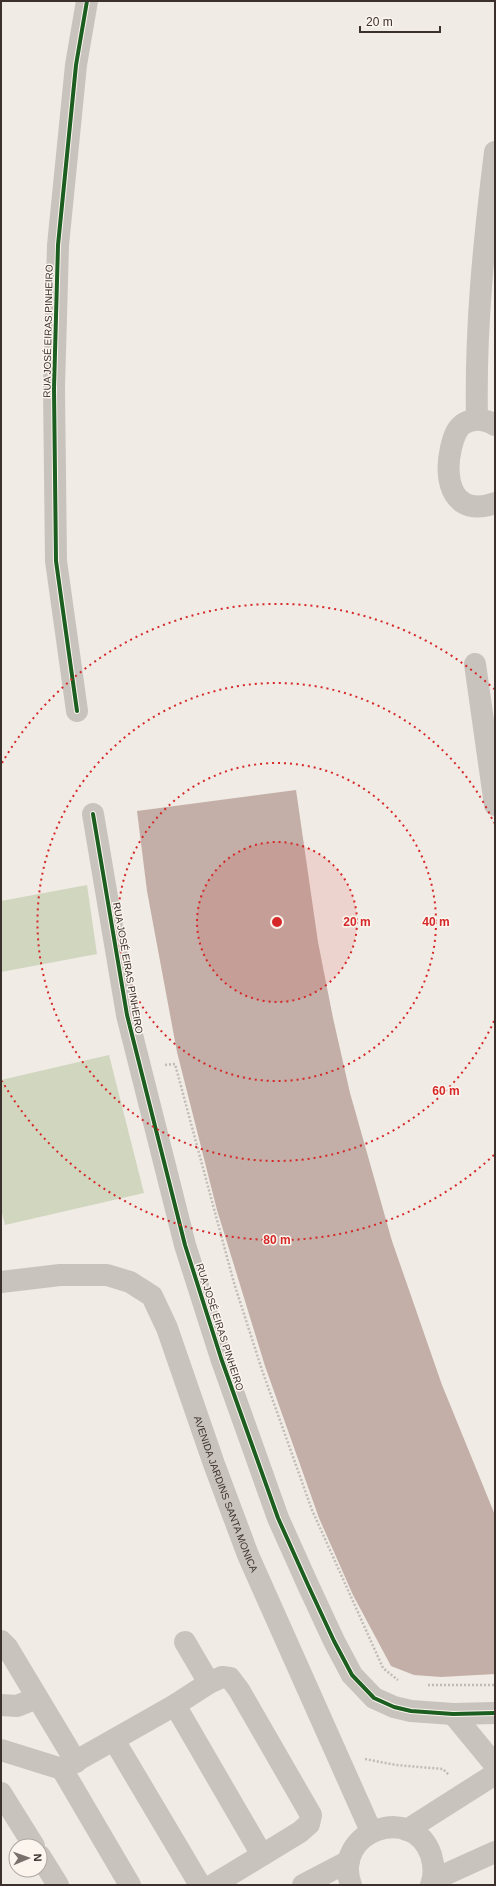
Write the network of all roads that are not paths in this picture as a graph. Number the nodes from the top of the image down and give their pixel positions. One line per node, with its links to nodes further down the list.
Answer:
1 (87, 1): 6 (street, RUA JOSÉ EIRAS PINHEIRO)
2 (495, 152): 3 (street)
3 (486, 422): 4 (street)
4 (495, 503)
5 (475, 664): 7 (street)
6 (77, 711)
7 (495, 805)
8 (94, 814): 17 (street, RUA JOSÉ EIRAS PINHEIRO)
9 (1, 1282): 25 (street, AVENIDA JARDINS SANTA MONICA)
10 (1, 1641): 13 (street)
11 (185, 1642): 12 (street)
12 (209, 1683): 15 (street); 28 (street)
13 (37, 1698): 14 (street); 20 (street)
14 (1, 1705)
15 (175, 1705): 18 (street); 28 (street)
16 (495, 1713): 17 (street, RUA JOSÉ EIRAS PINHEIRO)
17 (454, 1714): 21 (street)
18 (114, 1740): 20 (street); 34 (street)
19 (1, 1750): 20 (street)
20 (69, 1765): 33 (street)
21 (495, 1765)
22 (495, 1774): 24 (street)
23 (1, 1793): 26 (street)
24 (407, 1830): 25 (street); 31 (street)
25 (371, 1831): 29 (street)
26 (29, 1838)
27 (495, 1852): 31 (street)
28 (262, 1855): 35 (street)
29 (349, 1861): 36 (street); 37 (street)
30 (48, 1869): 32 (street)
31 (432, 1883)
32 (58, 1885)
33 (130, 1885)
34 (200, 1885)
35 (214, 1885)
36 (303, 1885)
37 (351, 1885)

